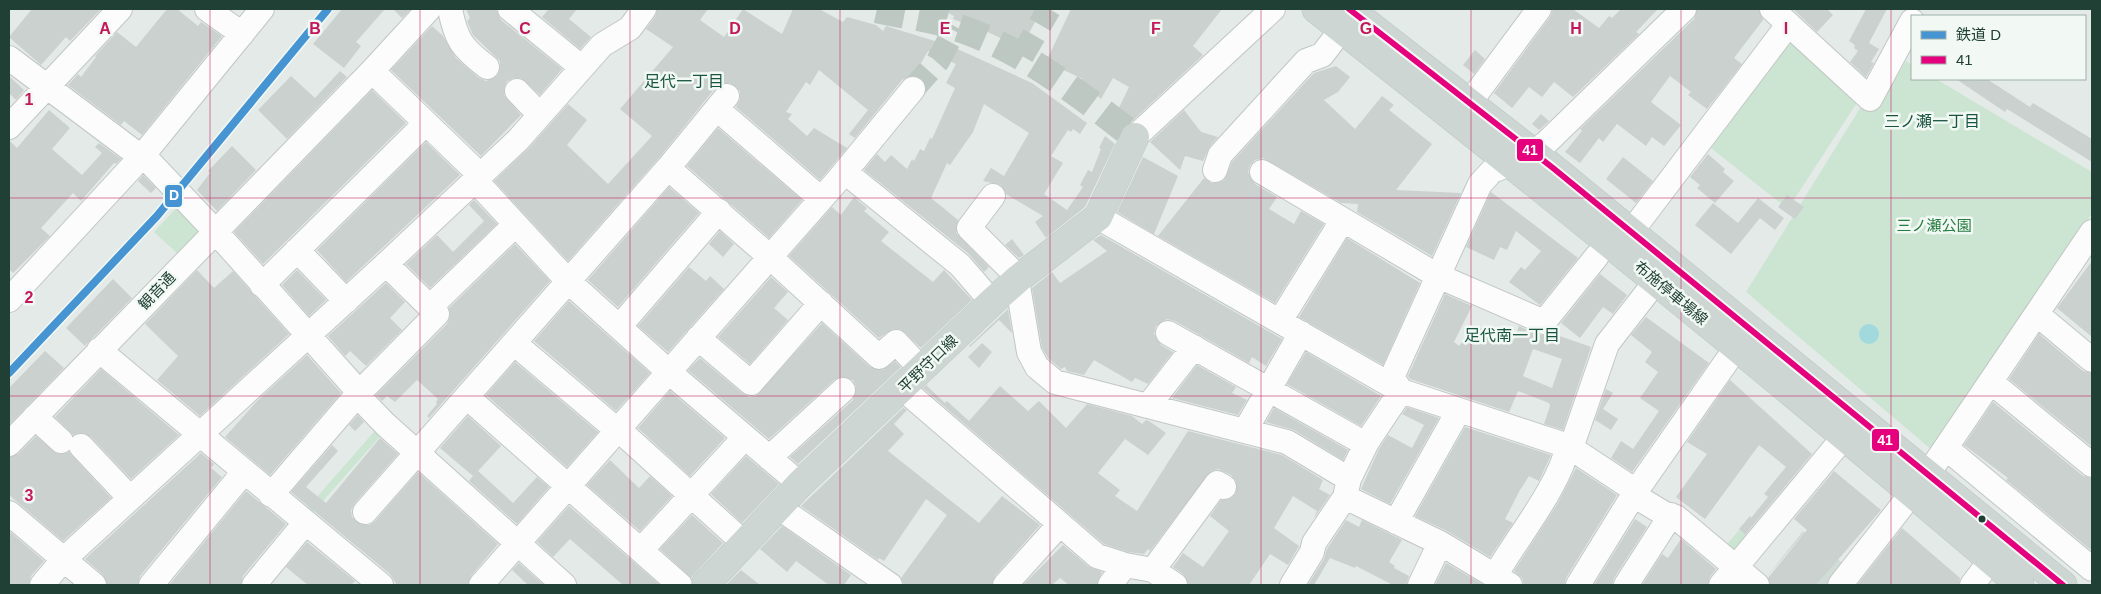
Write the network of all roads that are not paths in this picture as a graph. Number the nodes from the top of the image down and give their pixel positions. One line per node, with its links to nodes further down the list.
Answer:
1 (120, 9): 20 (street)
2 (208, 9): 15 (street)
3 (262, 9): 15 (street)
4 (429, 9): 19 (street, 観音通)
5 (450, 9): 17 (street)
6 (510, 9): 18 (street)
7 (644, 9): 18 (street)
8 (1273, 9): 27 (street)
9 (1316, 9): 12 (main road, 布施停車場線)
10 (1539, 9): 23 (street)
11 (1684, 9): 29 (street)
12 (1351, 15): 23 (main road, 布施停車場線); 29 (main road, 布施停車場線); 31 (street)
13 (1783, 15): 14 (street); 42 (street)
14 (1911, 23)
15 (242, 34): 28 (street)
16 (9, 58): 20 (street)
17 (487, 67)
18 (581, 67): 24 (street)
19 (372, 71): 25 (street); 41 (street, 観音通)
20 (48, 86): 26 (street); 28 (street)
21 (913, 89): 32 (street)
22 (517, 91): 24 (street)
23 (1470, 102): 29 (main road, 布施停車場線)
24 (540, 114): 34 (street)
25 (426, 124): 34 (street); 44 (street)
26 (9, 127)
27 (1135, 137): 38 (main road, 平野守口線)
28 (142, 156): 41 (street); 53 (street)
29 (1522, 157): 42 (main road, 布施停車場線); 48 (street); 51 (main road, 布施停車場線)
30 (668, 168): 36 (street); 37 (street); 50 (street)
31 (1215, 170)
32 (845, 172): 36 (street); 55 (street)
33 (1262, 172): 39 (street)
34 (474, 179): 40 (street); 47 (street)
35 (993, 196): 49 (street)
36 (821, 199): 46 (street)
37 (719, 211): 46 (street); 60 (street)
38 (1098, 218): 49 (main road, 平野守口線); 59 (street)
39 (1342, 221): 48 (street); 59 (street)
40 (515, 226): 50 (street); 57 (street)
41 (215, 231): 52 (street); 68 (street, 観音通)
42 (1631, 232): 93 (main road, 布施停車場線)
43 (2092, 232): 58 (street)
44 (297, 250): 52 (street); 54 (street)
45 (1597, 256): 48 (street)
46 (770, 257): 56 (street); 64 (street)
47 (386, 264): 54 (street); 57 (street)
48 (1438, 276): 76 (street)
49 (1018, 279): 55 (main road, 平野守口線); 79 (street)
50 (568, 281): 60 (street); 65 (street)
51 (1656, 281): 67 (main road, 布施停車場線); 89 (street)
52 (262, 285): 63 (street)
53 (11, 292)
54 (346, 301): 63 (street)
55 (992, 302): 70 (main road, 平野守口線)
56 (821, 303): 64 (street); 70 (street)
57 (430, 307): 77 (street)
58 (2038, 315): 69 (street); 72 (street)
59 (1280, 321): 62 (street)
60 (619, 327): 71 (street)
61 (1168, 332): 66 (street)
62 (1301, 333): 75 (street); 76 (street)
63 (308, 336): 77 (street); 84 (street)
64 (698, 338): 71 (street)
65 (514, 343): 78 (street); 82 (street)
66 (1194, 347): 75 (street); 79 (street)
67 (1736, 348): 86 (main road, 布施停車場線); 99 (street)
68 (99, 350): 81 (street, 観音通); 84 (street)
69 (2092, 360)
70 (922, 370): 73 (main road, 平野守口線)
71 (669, 372): 82 (street); 85 (street)
72 (1991, 382): 92 (street); 93 (street)
73 (902, 389): 95 (main road, 平野守口線); 109 (street)
74 (843, 390): 91 (street)
75 (1268, 390): 83 (street); 87 (street)
76 (1401, 391): 80 (street); 87 (street)
77 (358, 394): 90 (street); 100 (street)
78 (467, 397): 90 (street); 96 (street)
79 (1148, 406): 83 (street)
80 (1459, 410): 89 (street); 107 (street)
81 (35, 417): 88 (street, 観音通); 102 (street)
82 (618, 429): 96 (street); 101 (street)
83 (1245, 431): 98 (street)
84 (198, 434): 94 (street); 102 (street)
85 (745, 437): 91 (street); 101 (street)
86 (1844, 437): 93 (main road, 布施停車場線); 117 (street)
87 (1367, 442): 98 (street)
88 (9, 444)
89 (1570, 447): 99 (street); 120 (street)
90 (418, 453): 104 (street); 112 (street)
91 (770, 458): 95 (street)
92 (2092, 465)
93 (1930, 470): 115 (main road, 布施停車場線); 118 (street); 140 (street); 143 (main road, 布施停車場線)
94 (244, 472): 100 (street); 124 (street)
95 (800, 484): 103 (main road, 平野守口線)
96 (569, 486): 112 (street); 113 (street)
97 (1224, 486): 119 (street)
98 (1347, 488): 107 (street); 134 (street)
99 (1636, 493): 106 (street); 136 (street)
100 (272, 495): 108 (street)
101 (692, 495): 110 (street); 113 (street)
102 (130, 498): 114 (street)
103 (778, 507): 110 (main road, 平野守口線); 130 (street)
104 (366, 512)
105 (9, 513): 114 (street)
106 (1671, 515): 117 (street); 137 (street)
107 (1396, 522): 111 (street)
108 (305, 523): 121 (street); 125 (street)
109 (1060, 524): 116 (street); 131 (street)
110 (744, 543): 129 (main road, 平野守口線)
111 (1440, 543): 120 (street); 135 (street)
112 (519, 544): 126 (street); 127 (street)
113 (641, 550): 128 (street)
114 (63, 560): 122 (street); 123 (street)
115 (1991, 560): 141 (street); 142 (main road, 布施停車場線)
116 (1125, 566): 119 (street); 132 (street)
117 (1736, 567): 138 (street); 139 (street)
118 (2092, 569)
119 (1153, 570): 133 (street)
120 (1502, 581)
121 (369, 582)
122 (42, 585)
123 (94, 585)
124 (151, 585)
125 (254, 585)
126 (481, 585)
127 (564, 585)
128 (680, 585)
129 (705, 585)
130 (890, 585)
131 (1005, 585)
132 (1110, 585)
133 (1175, 585)
134 (1292, 585)
135 (1420, 585)
136 (1578, 585)
137 (1626, 585)
138 (1721, 585)
139 (1757, 585)
140 (1840, 585)
141 (1972, 585)
142 (2020, 585)
143 (2063, 585)

